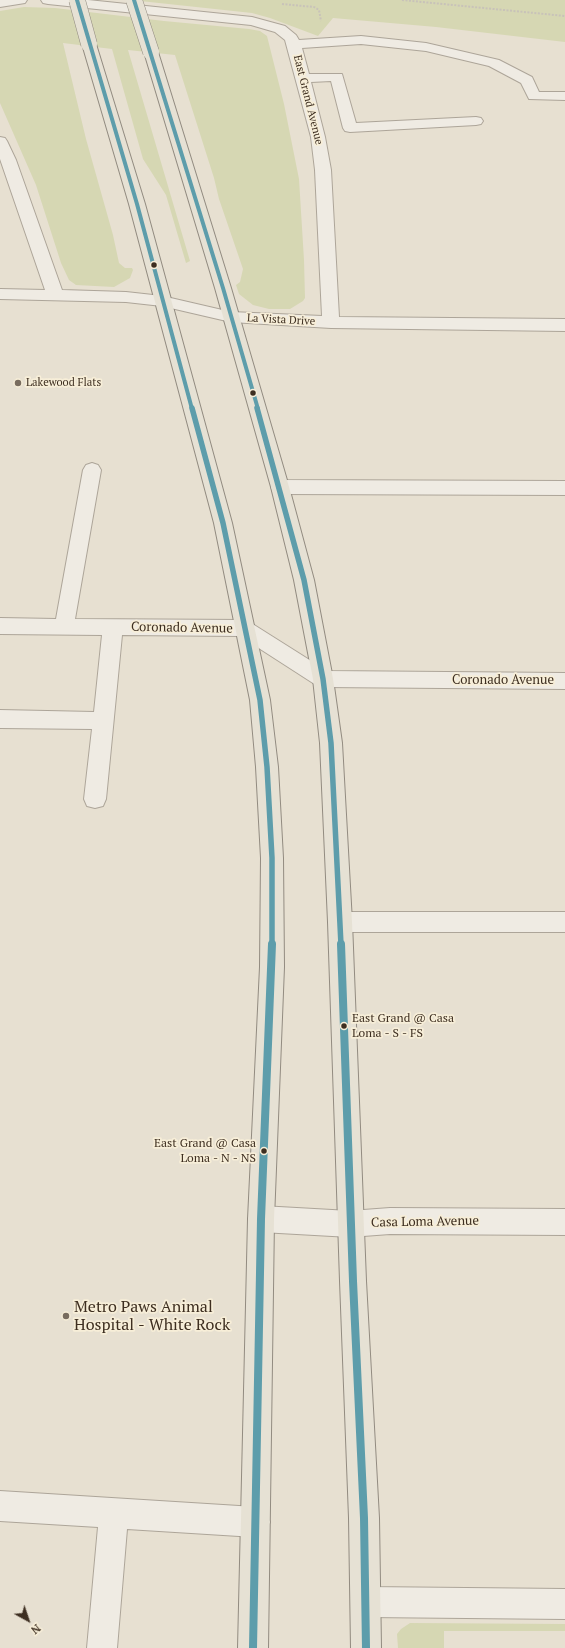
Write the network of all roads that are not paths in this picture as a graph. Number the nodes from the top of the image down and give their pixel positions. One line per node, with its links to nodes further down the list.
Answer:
1 (20, 0): 5 (street)
2 (48, 0): 6 (street, East Grand Avenue)
3 (77, 0): 14 (main road, bridge)
4 (134, 0): 15 (main road, bridge)
5 (0, 3)
6 (294, 44): 7 (street); 8 (street, East Grand Avenue)
7 (328, 60): 8 (street); 9 (street); 10 (street)
8 (302, 78): 16 (street, East Grand Avenue)
9 (565, 96)
10 (476, 121)
11 (1, 145): 13 (street)
12 (0, 294): 13 (street, La Vista Drive)
13 (56, 295): 14 (street, La Vista Drive)
14 (162, 300): 15 (street, La Vista Drive); 24 (main road)
15 (230, 317): 16 (street, La Vista Drive); 19 (main road)
16 (331, 322): 17 (street, La Vista Drive)
17 (565, 325)
18 (92, 470): 22 (street)
19 (280, 487): 20 (street); 25 (main road)
20 (565, 488)
21 (0, 626): 22 (street, Coronado Avenue)
22 (64, 627): 23 (street, Coronado Avenue)
23 (113, 627): 24 (street, Coronado Avenue); 28 (street)
24 (244, 628): 25 (street, Coronado Avenue); 32 (main road)
25 (323, 679): 26 (street, Coronado Avenue); 30 (main road)
26 (565, 681)
27 (0, 719): 28 (street)
28 (104, 721): 29 (street)
29 (95, 799)
30 (340, 922): 31 (street); 34 (main road)
31 (565, 922)
32 (261, 1219): 34 (street, Casa Loma Avenue); 37 (main road)
33 (565, 1222): 34 (street, Casa Loma Avenue)
34 (350, 1224): 38 (main road)
35 (0, 1506): 36 (street)
36 (114, 1513): 37 (street); 40 (street)
37 (255, 1522): 41 (main road)
38 (367, 1602): 39 (street); 42 (main road)
39 (565, 1604)
40 (102, 1648)
41 (253, 1648)
42 (366, 1648)

